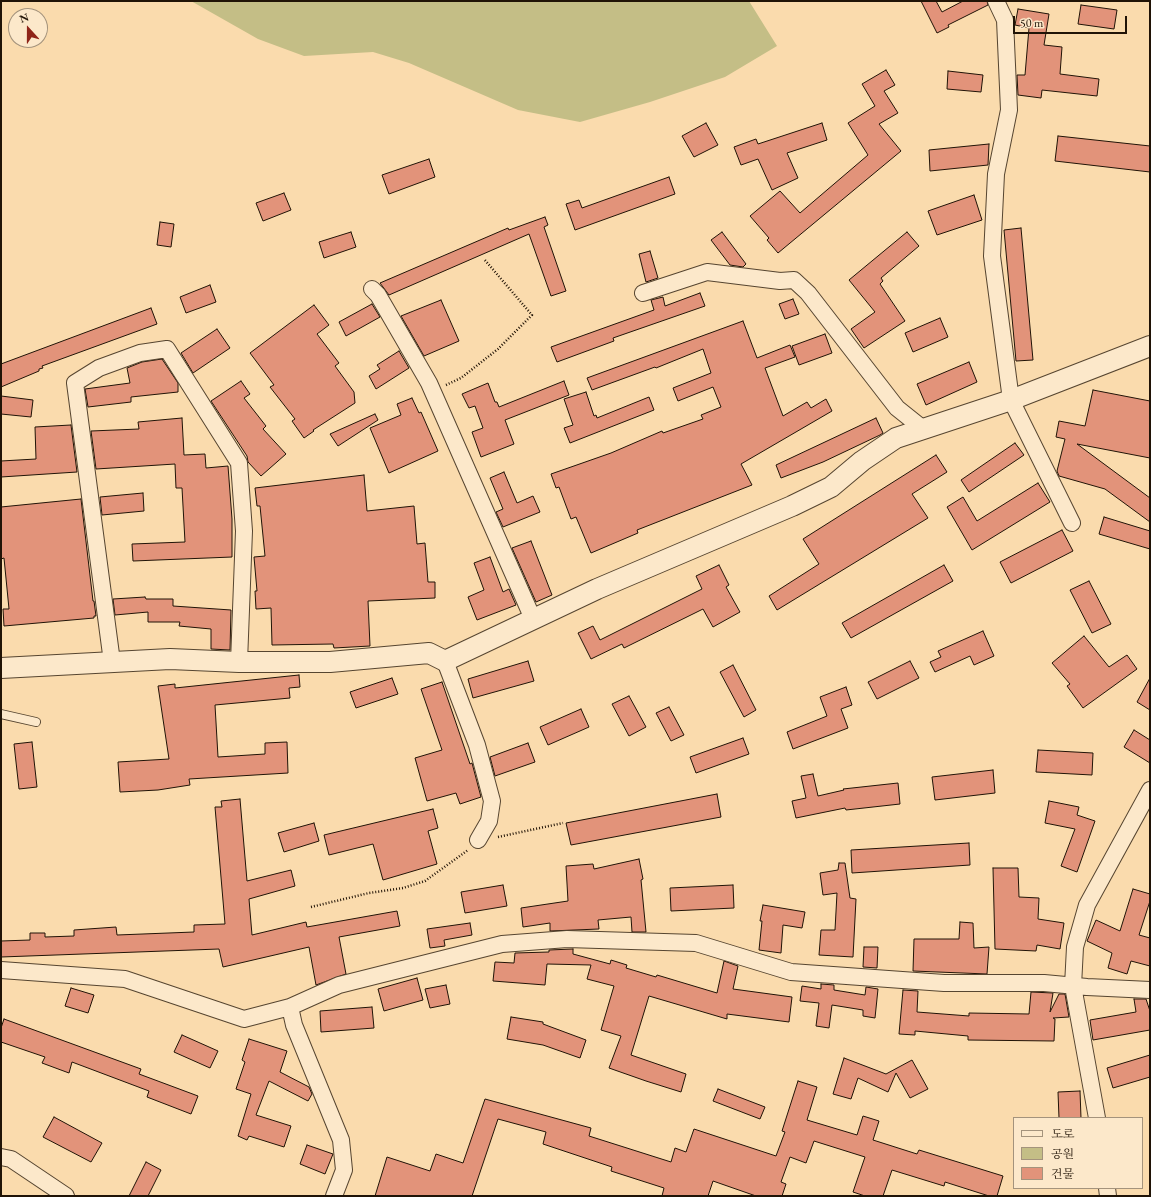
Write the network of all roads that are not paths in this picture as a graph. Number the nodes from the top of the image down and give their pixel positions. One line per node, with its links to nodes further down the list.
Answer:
1 (996, 1): 5 (street)
2 (372, 290): 8 (street)
3 (643, 292): 6 (street)
4 (1150, 346): 5 (street)
5 (1010, 400): 6 (street); 7 (street)
6 (922, 428): 8 (street)
7 (1072, 523)
8 (533, 619): 9 (street)
9 (445, 661): 11 (street); 16 (street)
10 (112, 662): 11 (street); 11 (street); 12 (street)
11 (239, 662)
12 (1, 668)
13 (1, 714): 14 (lane)
14 (36, 722)
15 (1150, 790): 18 (street)
16 (478, 840)
17 (1, 970): 20 (street)
18 (1073, 986): 19 (street); 20 (street); 21 (street)
19 (1150, 990)
20 (290, 1007): 24 (street)
21 (1097, 1117)
22 (1, 1157): 23 (street)
23 (66, 1196)
24 (334, 1196)

